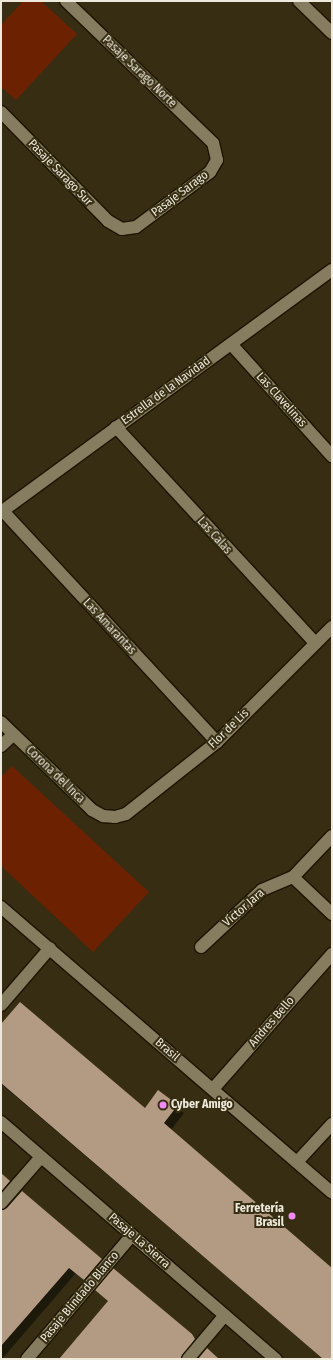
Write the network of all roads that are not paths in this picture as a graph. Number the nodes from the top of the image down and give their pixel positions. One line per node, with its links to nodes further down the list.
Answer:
1 (66, 1): 5 (street, Pasaje Sarago Norte)
2 (299, 1): 3 (street)
3 (332, 33)
4 (1, 112): 6 (street, Pasaje Sarago Sur)
5 (213, 143): 6 (street, Pasaje Sarago)
6 (122, 229)
7 (332, 270): 8 (street, Estrella de la Navidad)
8 (231, 344): 9 (street, Estrella de la Navidad); 10 (street, Las Clavelinas)
9 (116, 427): 11 (street, Estrella de la Navidad); 13 (street, Las Calas)
10 (332, 456)
11 (2, 511): 16 (street, Las Amarantas)
12 (332, 627): 13 (street, Flor de Lis)
13 (315, 643): 16 (street, Flor de Lis)
14 (1, 722): 15 (street, Corona del Inca)
15 (13, 735): 17 (street); 18 (street, Corona del Inca)
16 (217, 742): 18 (street, Flor de Lis)
17 (1, 746)
18 (115, 817)
19 (332, 836): 20 (street, Víctor Jara)
20 (293, 877): 22 (street); 23 (street, Víctor Jara)
21 (1, 907): 24 (street, Brasil)
22 (332, 914)
23 (201, 947)
24 (50, 948): 26 (street); 27 (street, Brasil)
25 (332, 954): 27 (street, Andres Bello)
26 (1, 1005)
27 (213, 1089): 31 (street, Brasil)
28 (1, 1122): 30 (street, Pasaje La Sierra)
29 (332, 1124): 31 (street)
30 (41, 1157): 33 (street); 34 (street, Pasaje La Sierra)
31 (297, 1162): 32 (street, Brasil)
32 (332, 1192)
33 (1, 1203)
34 (132, 1235): 35 (street, Pasaje La Sierra); 36 (street, Pasaje Blindado Blanco)
35 (225, 1315): 37 (street); 38 (street, Pasaje La Sierra)
36 (27, 1359)
37 (188, 1359)
38 (276, 1359)

